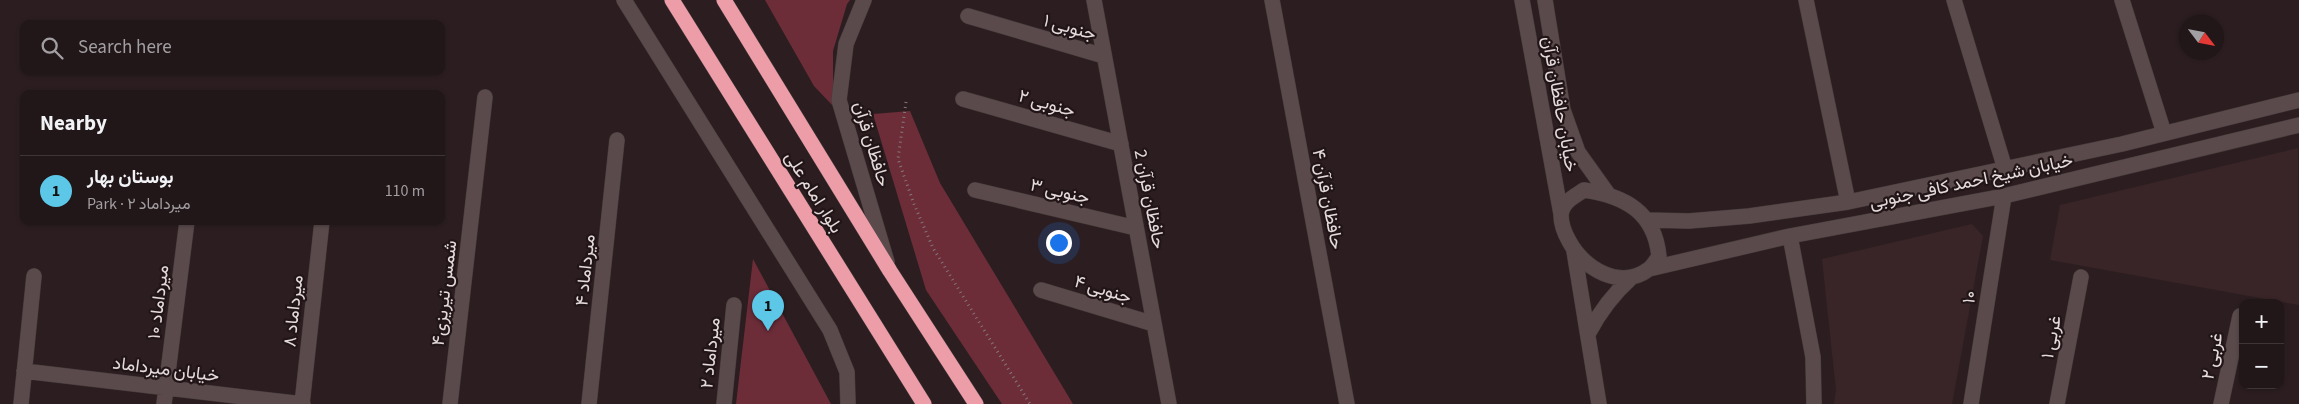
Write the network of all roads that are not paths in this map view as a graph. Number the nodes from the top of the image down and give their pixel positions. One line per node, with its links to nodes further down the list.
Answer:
1 (624, 0): 51 (street)
2 (672, 0): 52 (highway, بلوار امام علی)
3 (724, 0): 34 (highway, بلوار امام علی)
4 (864, 0): 34 (street, حافظان قرآن)
5 (1094, 0): 13 (street, حافظان قرآن 2)
6 (1272, 0): 55 (street, حافظان قرآن ۴)
7 (1522, 0): 26 (street, خیابان حافظان قرآن)
8 (1545, 0): 23 (street, خیابان حافظان قرآن)
9 (1806, 0): 25 (street)
10 (1954, 0): 21 (street)
11 (2122, 0): 18 (street)
12 (968, 16): 13 (street, جنوبی ۱)
13 (1104, 56): 20 (street, حافظان قرآن 2)
14 (485, 96): 48 (street, شمس تیریزی۴)
15 (963, 99): 20 (street, جنوبی ۲)
16 (2299, 100): 18 (street, خیابان شیخ احمد کافی جنوبی)
17 (2295, 128): 24 (street, خیابان شیخ احمد کافی جنوبی)
18 (2164, 133): 21 (street, خیابان شیخ احمد کافی جنوبی)
19 (617, 140): 49 (street, میرداماد ۴)
20 (1120, 144): 30 (street, حافظان قرآن 2)
21 (2006, 169): 25 (street, خیابان شیخ احمد کافی جنوبی)
22 (975, 190): 30 (street, جنوبی ۳)
23 (1608, 194): 26 (street); 27 (street)
24 (2004, 196): 31 (street, خیابان شیخ احمد کافی جنوبی); 58 (street, ۱۰)
25 (1848, 202): 27 (street, خیابان شیخ احمد کافی جنوبی)
26 (1561, 214): 32 (street)
27 (1647, 220): 33 (street)
28 (186, 225): 44 (street, میرداماد ۱۰)
29 (322, 225): 47 (street, میرداماد ۸)
30 (1136, 228): 41 (street, حافظان قرآن 2)
31 (1790, 236): 33 (street, خیابان شیخ احمد کافی جنوبی); 57 (street)
32 (1574, 251): 36 (street); 42 (street)
33 (1650, 269): 36 (street)
34 (890, 271): 53 (highway, بلوار امام علی)
35 (34, 276): 43 (street)
36 (1632, 276): 42 (street)
37 (2081, 277): 59 (street, ۱ غربی)
38 (1041, 290): 41 (street, جنوبی ۴)
39 (734, 305): 50 (street, میرداماد ۲)
40 (2239, 321): 60 (street, ۲ غربی)
41 (1154, 324): 54 (street, حافظان قرآن 2)
42 (1588, 334): 56 (street)
43 (24, 371): 44 (street, خیابان میرداماد); 45 (street)
44 (166, 388): 46 (street, میرداماد ۱۰); 47 (street, خیابان میرداماد)
45 (21, 404)
46 (164, 404)
47 (302, 404)
48 (450, 404)
49 (589, 404)
50 (724, 404)
51 (848, 404)
52 (924, 404)
53 (976, 404)
54 (1169, 404)
55 (1347, 404)
56 (1599, 404)
57 (1814, 404)
58 (1971, 404)
59 (2057, 404)
60 (2221, 404)

